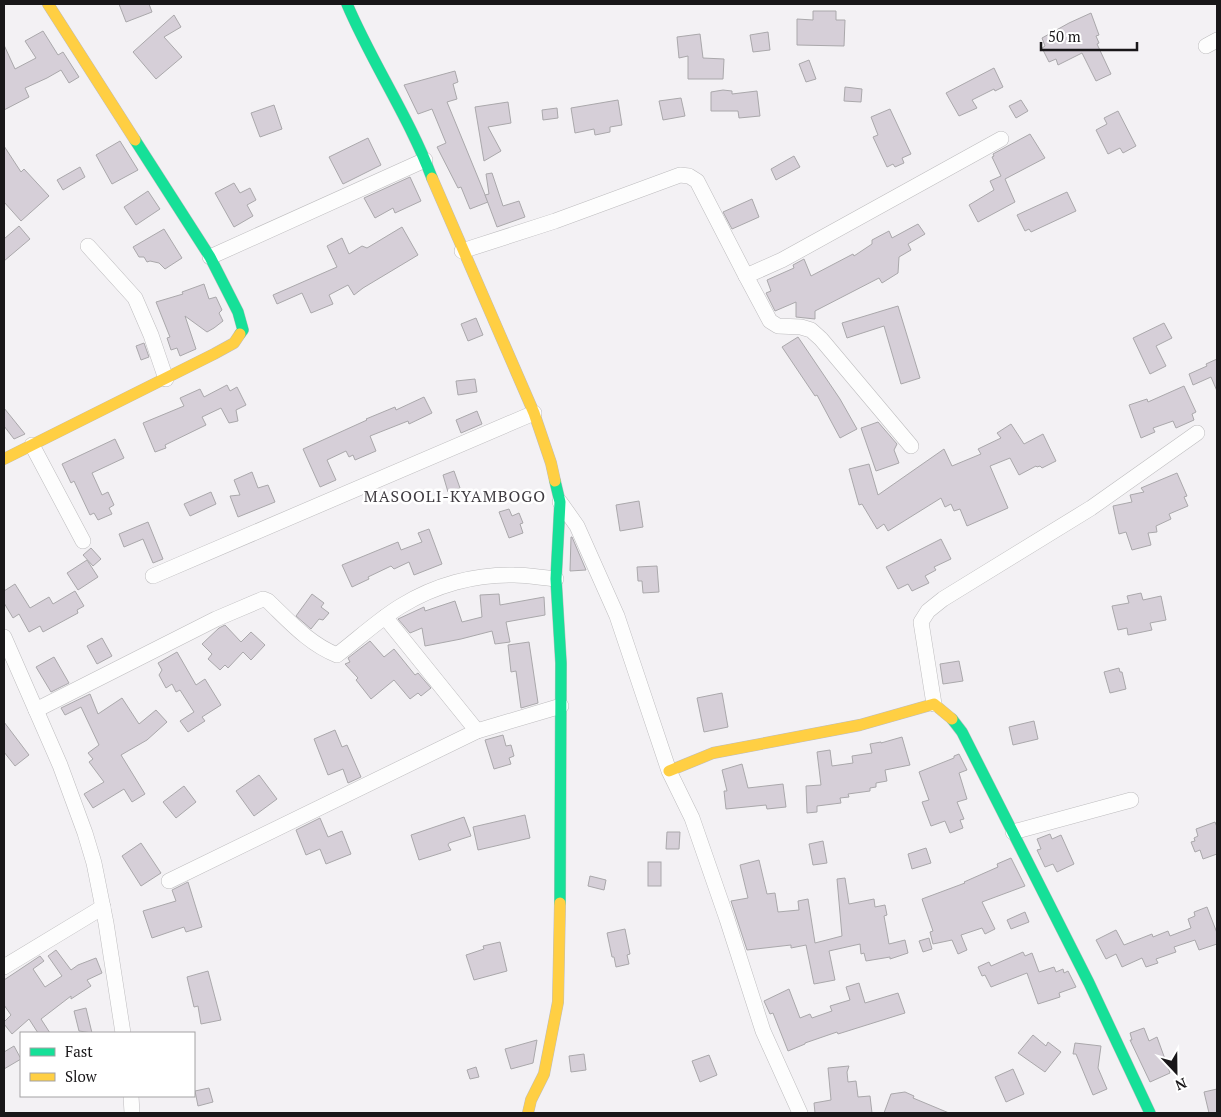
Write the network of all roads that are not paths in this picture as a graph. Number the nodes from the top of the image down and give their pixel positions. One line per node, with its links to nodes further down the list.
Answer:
1 (48, 4): 7 (street)
2 (347, 4): 4 (street)
3 (1001, 139): 8 (street)
4 (425, 160): 6 (street); 7 (street)
5 (88, 246): 9 (street)
6 (462, 251): 8 (street); 10 (street)
7 (210, 257): 9 (street)
8 (746, 276): 13 (street)
9 (166, 379): 12 (street)
10 (534, 413): 15 (street); 17 (street)
11 (1197, 433): 21 (street)
12 (32, 445): 14 (street); 16 (street)
13 (911, 446)
14 (4, 459)
15 (560, 502): 18 (street); 25 (street)
16 (83, 541)
17 (153, 576)
18 (556, 579): 19 (street); 22 (street)
19 (385, 617): 23 (street); 24 (street)
20 (4, 637): 23 (street)
21 (934, 704): 25 (street); 27 (street)
22 (561, 706): 24 (street); 34 (street)
23 (36, 710): 29 (street)
24 (477, 731): 28 (street)
25 (669, 771): 35 (street)
26 (1131, 800): 27 (street)
27 (1013, 832): 36 (street)
28 (169, 881)
29 (103, 908): 30 (street); 31 (street)
30 (4, 967)
31 (123, 1032)
32 (131, 1097): 33 (street)
33 (132, 1113)
34 (528, 1113)
35 (800, 1113)
36 (1150, 1113)

